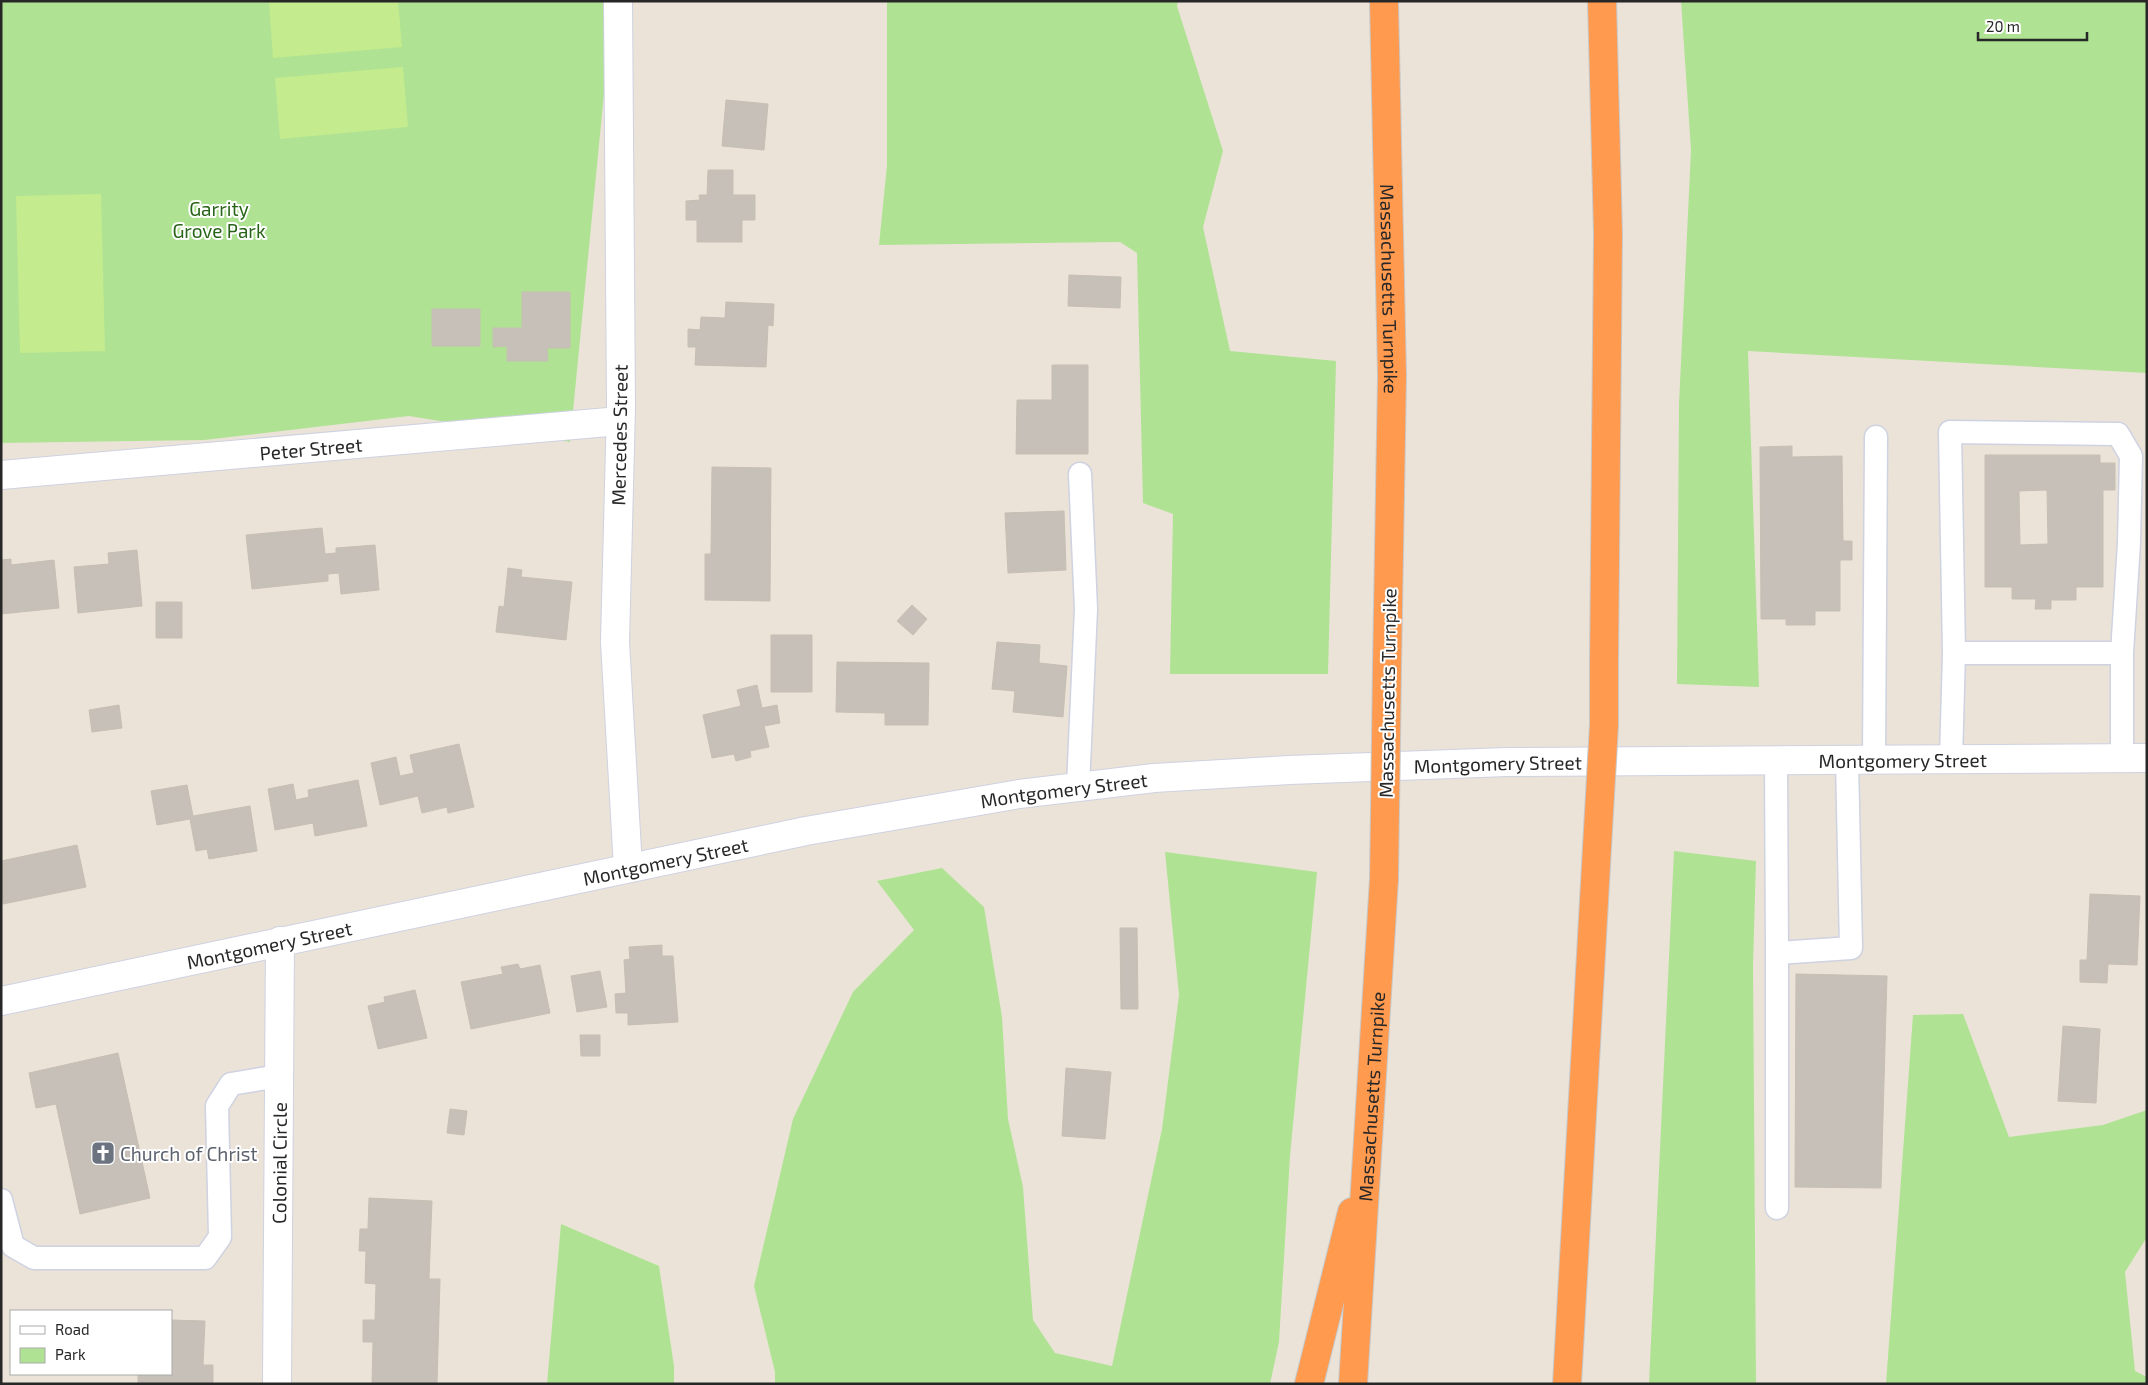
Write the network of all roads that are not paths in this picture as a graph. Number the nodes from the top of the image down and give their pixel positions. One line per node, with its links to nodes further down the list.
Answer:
1 (618, 1): 4 (main road, Mercedes Street)
2 (1384, 1): 20 (highway, Massachusetts Turnpike, bridge)
3 (1602, 1): 26 (highway, bridge)
4 (620, 421): 7 (main road, Peter Street); 15 (main road, Mercedes Street)
5 (1876, 437): 13 (lane)
6 (1080, 474): 14 (lane)
7 (1, 475)
8 (2122, 653): 9 (lane); 9 (lane); 10 (lane)
9 (1954, 654): 11 (lane)
10 (2134, 758): 11 (main road, Montgomery Street)
11 (1951, 759): 13 (main road, Montgomery Street)
12 (1776, 760): 13 (main road, Montgomery Street); 14 (main road, Montgomery Street); 17 (lane)
13 (1860, 760): 17 (lane)
14 (1078, 787): 15 (main road, Montgomery Street)
15 (628, 868): 16 (main road, Montgomery Street)
16 (280, 941): 18 (main road, Montgomery Street); 19 (main road, Colonial Circle)
17 (1777, 953): 22 (lane)
18 (1, 1002)
19 (279, 1076): 21 (lane); 23 (main road, Colonial Circle)
20 (1369, 1145): 24 (highway); 25 (highway, Massachusetts Turnpike)
21 (1, 1200)
22 (1778, 1208)
23 (277, 1384)
24 (1309, 1384)
25 (1353, 1384)
26 (1567, 1384)

